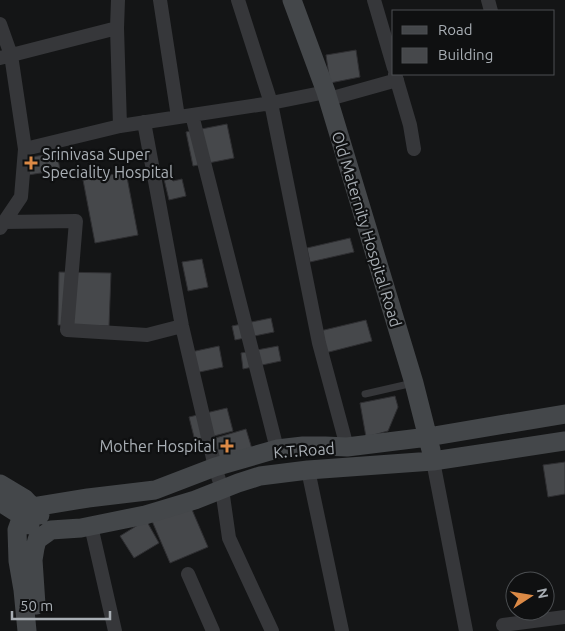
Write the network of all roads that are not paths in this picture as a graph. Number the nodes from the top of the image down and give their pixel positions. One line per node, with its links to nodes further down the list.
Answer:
1 (118, 0): 7 (street)
2 (160, 0): 14 (street)
3 (238, 0): 13 (street)
4 (292, 0): 12 (main road, Old Maternity Hospital Road)
5 (374, 0): 9 (street)
6 (0, 24): 8 (street)
7 (117, 28): 8 (street); 16 (street)
8 (6, 56): 18 (street)
9 (392, 61)
10 (393, 75): 12 (street)
11 (396, 75): 17 (street)
12 (328, 95): 13 (street); 21 (main road, Old Maternity Hospital Road)
13 (271, 103): 14 (street); 26 (street)
14 (185, 116): 15 (street); 27 (street)
15 (144, 122): 16 (street); 20 (street)
16 (120, 126): 18 (street)
17 (414, 149)
18 (25, 150): 19 (street)
19 (2, 225): 20 (street)
20 (182, 326): 29 (street)
21 (414, 383): 22 (lane); 24 (main road, Old Maternity Hospital Road)
22 (365, 394)
23 (565, 414): 24 (main road, K.T.Road)
24 (428, 437): 26 (main road, K.T.Road); 28 (main road, Old Maternity Hospital Road)
25 (565, 441): 28 (main road, K.T.Road)
26 (347, 447): 27 (main road, K.T.Road)
27 (277, 449): 29 (main road, K.T.Road)
28 (433, 460): 30 (main road, K.T.Road); 47 (street)
29 (215, 467): 32 (street); 33 (main road, K.T.Road)
30 (308, 470): 32 (main road, K.T.Road); 46 (street)
31 (0, 484): 35 (main road)
32 (222, 489): 36 (main road, K.T.Road); 45 (street)
33 (76, 499): 35 (main road, K.T.Road); 36 (main road)
34 (0, 502): 35 (main road)
35 (27, 511): 37 (main road); 41 (main road)
36 (86, 527): 37 (main road, K.T.Road); 43 (street)
37 (46, 533): 42 (main road)
38 (188, 574): 44 (street)
39 (565, 617): 40 (street)
40 (503, 625)
41 (27, 631)
42 (38, 631)
43 (115, 631)
44 (213, 631)
45 (272, 631)
46 (342, 631)
47 (466, 631)

